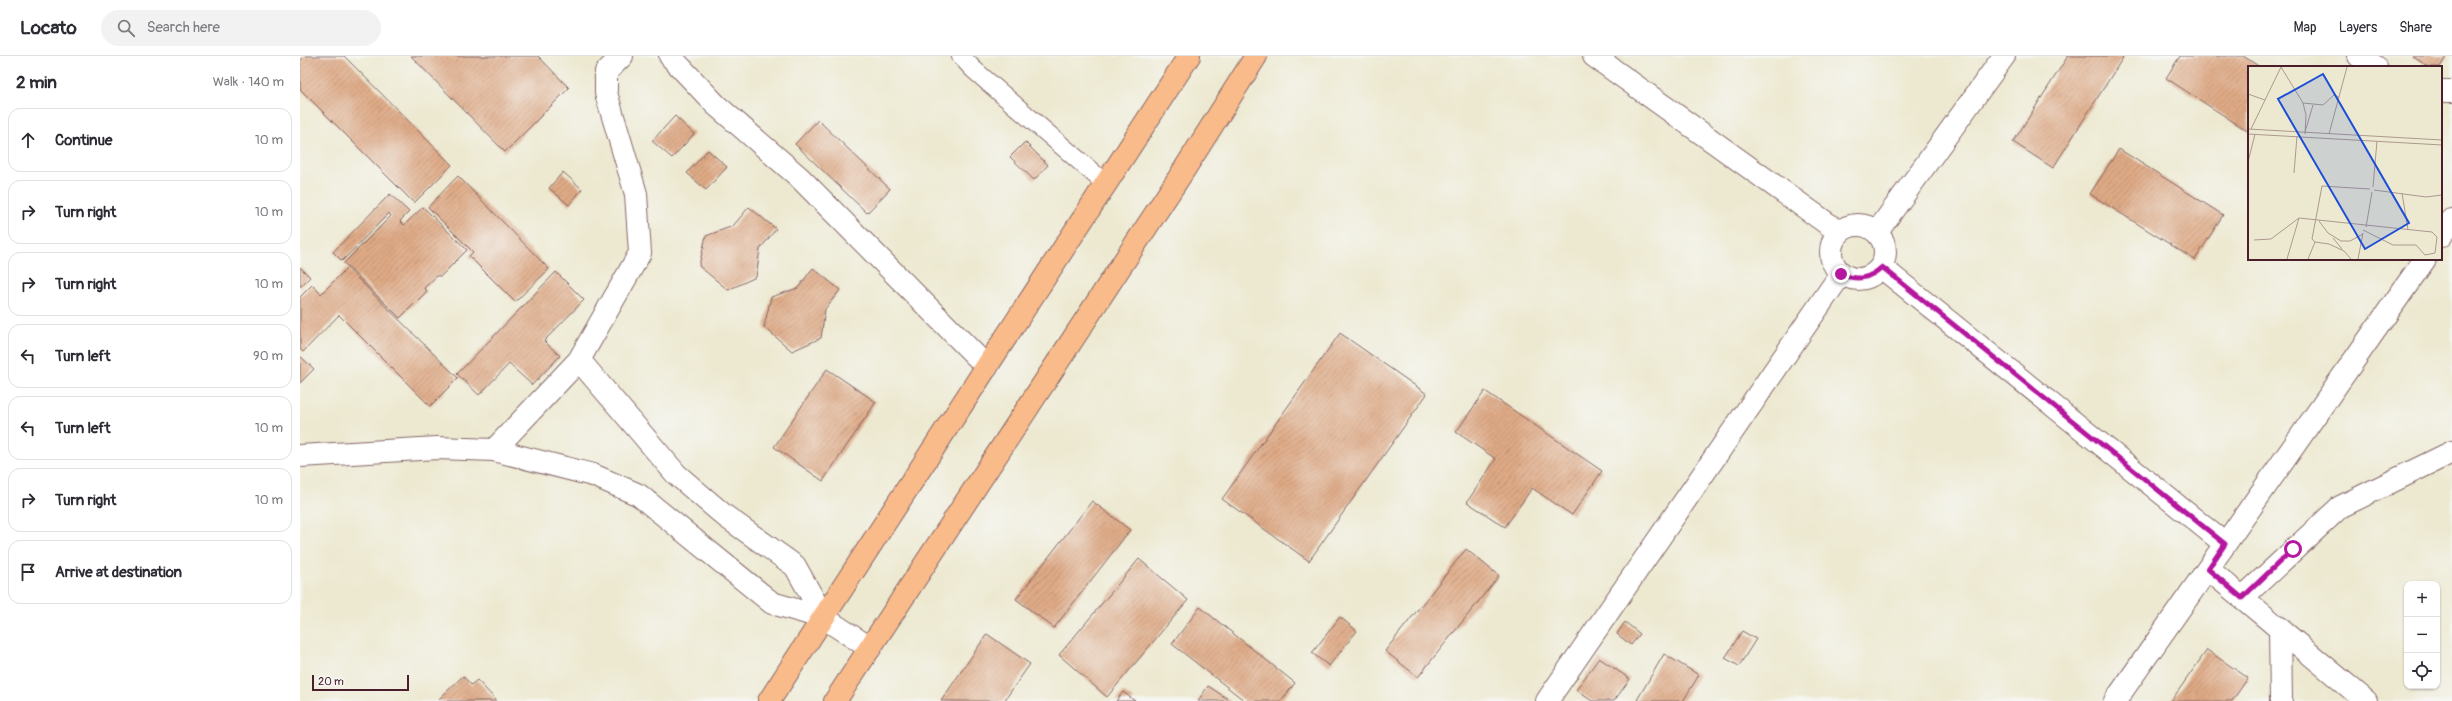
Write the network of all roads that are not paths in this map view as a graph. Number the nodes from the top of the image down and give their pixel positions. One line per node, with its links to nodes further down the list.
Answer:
1 (622, 56): 18 (street)
2 (670, 56): 19 (street)
3 (961, 56): 10 (lane)
4 (1189, 56): 10 (main road)
5 (1256, 56): 28 (main road)
6 (1594, 56): 12 (street)
7 (2004, 56): 13 (street)
8 (2359, 56): 9 (street)
9 (2374, 66)
10 (1106, 184): 19 (main road)
11 (2452, 220): 14 (street)
12 (1839, 232): 13 (street); 17 (street)
13 (1877, 232): 16 (street)
14 (2442, 235)
15 (2424, 260): 23 (street)
16 (1882, 267): 17 (street); 23 (street)
17 (1841, 274): 31 (street)
18 (579, 360): 20 (street); 26 (street)
19 (987, 367): 26 (main road)
20 (494, 450): 22 (street); 26 (street)
21 (2452, 452): 25 (street)
22 (300, 456)
23 (2225, 544): 24 (street)
24 (2208, 569): 25 (street); 32 (street)
25 (2242, 598): 27 (street)
26 (824, 618): 28 (street); 29 (main road)
27 (2280, 628): 33 (street); 34 (street)
28 (870, 648): 30 (main road)
29 (769, 701)
30 (835, 701)
31 (1547, 701)
32 (2115, 701)
33 (2281, 701)
34 (2366, 701)

